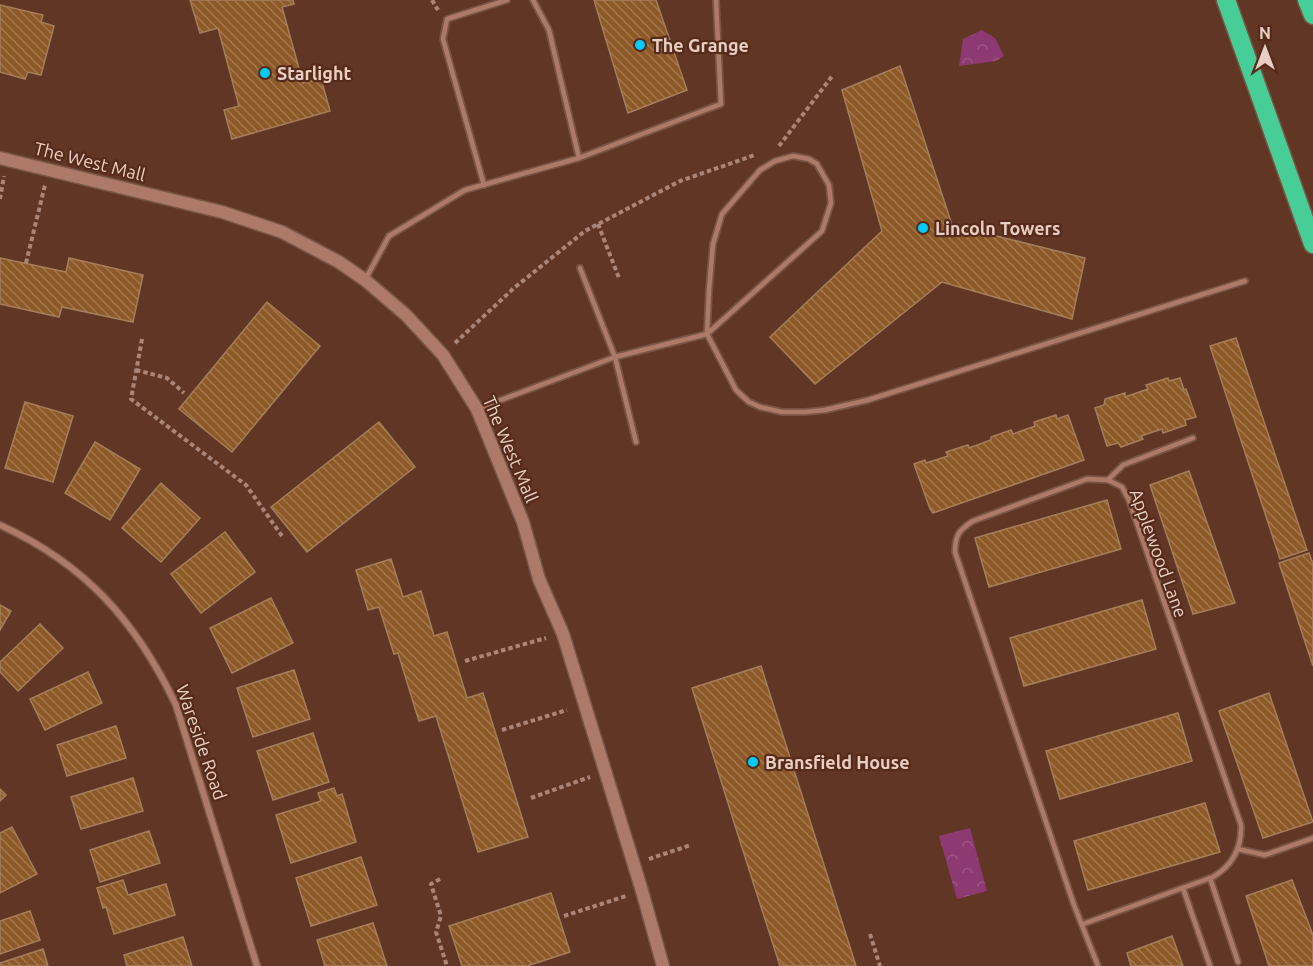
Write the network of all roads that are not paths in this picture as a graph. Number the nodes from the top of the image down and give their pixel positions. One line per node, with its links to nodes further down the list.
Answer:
1 (507, 0): 9 (lane)
2 (534, 0): 8 (lane)
3 (716, 0): 8 (lane)
4 (1226, 0): 10 (highway)
5 (1308, 0): 6 (highway)
6 (1313, 15)
7 (0, 158): 12 (main road, The West Mall)
8 (579, 158): 9 (lane)
9 (484, 185): 12 (lane)
10 (1313, 244)
11 (580, 268): 15 (lane)
12 (365, 280): 16 (main road, The West Mall)
13 (1245, 281): 14 (lane)
14 (707, 334): 14 (lane); 15 (lane)
15 (615, 357): 16 (lane); 18 (lane)
16 (477, 409): 28 (main road, The West Mall)
17 (1193, 438): 19 (lane)
18 (636, 442)
19 (1108, 480): 22 (lane, Applewood Lane); 25 (lane, Applewood Lane)
20 (0, 525): 27 (street, Wareside Road)
21 (1313, 838): 22 (lane)
22 (1238, 849): 23 (lane)
23 (1210, 878): 24 (lane); 26 (lane)
24 (1183, 888): 25 (lane); 30 (lane)
25 (1083, 924): 29 (lane, Applewood Lane)
26 (1238, 962)
27 (257, 966)
28 (663, 966)
29 (1098, 966)
30 (1210, 966)

